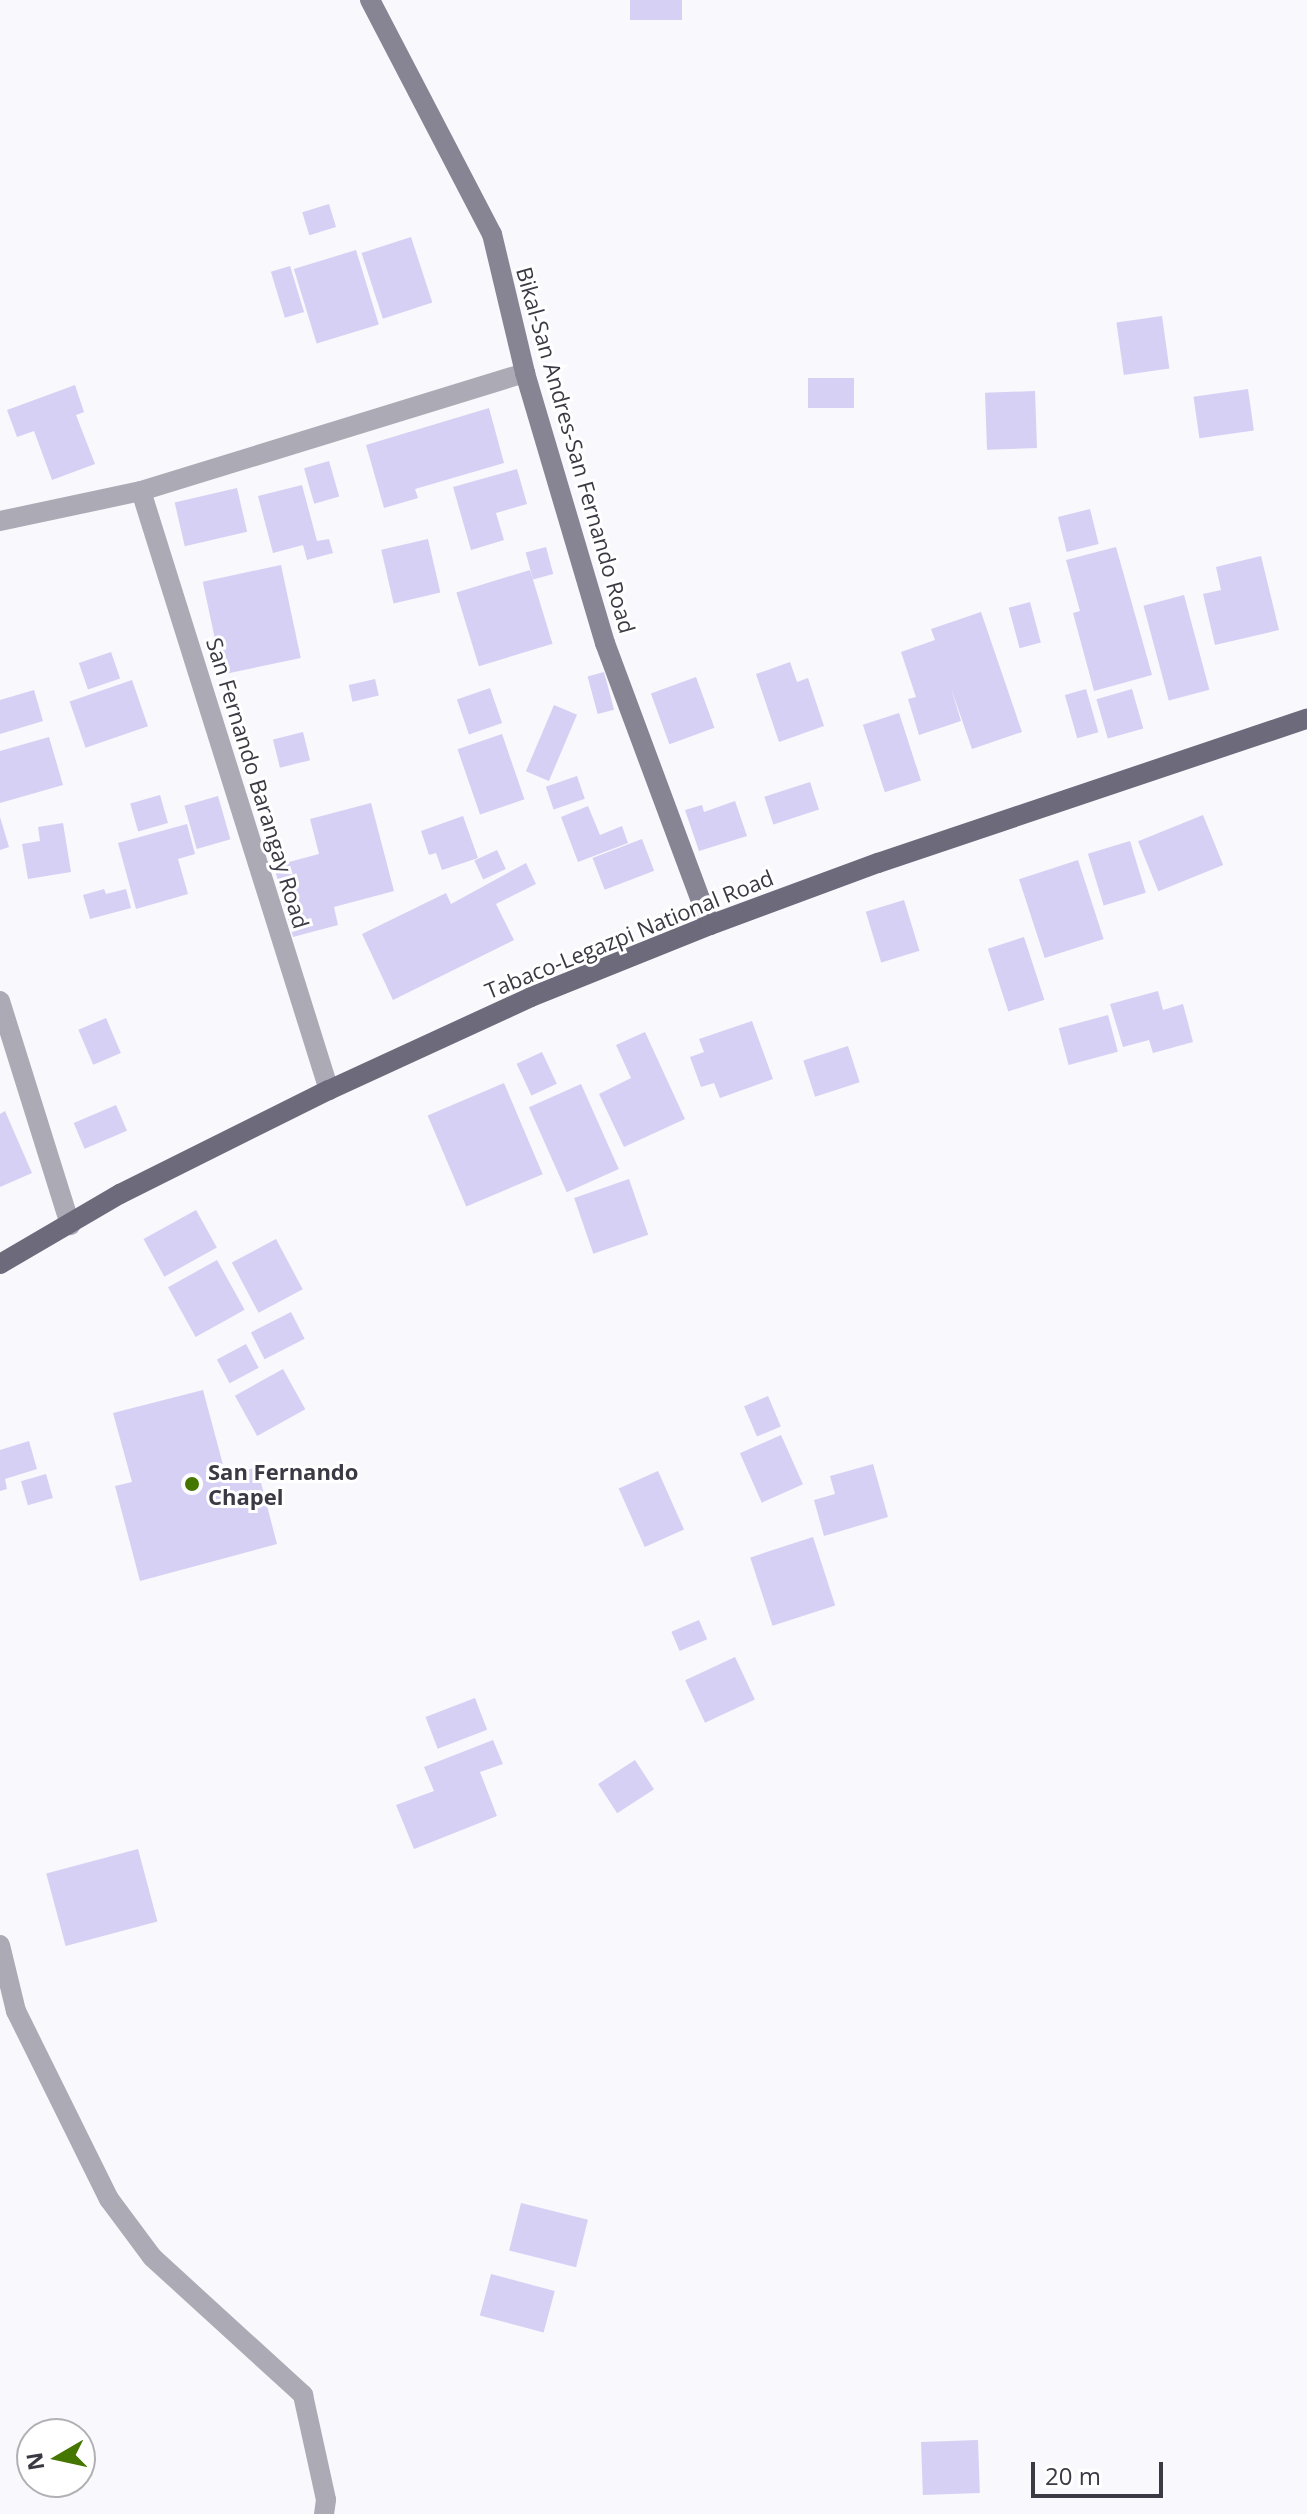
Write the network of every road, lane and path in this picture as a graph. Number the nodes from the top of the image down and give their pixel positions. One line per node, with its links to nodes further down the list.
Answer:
1 (370, 0): 2 (street, Bikal-San Andres-San Fernando Road)
2 (525, 373): 3 (street); 6 (street, Bikal-San Andres-San Fernando Road)
3 (141, 491): 4 (street); 8 (street, San Fernando Barangay Road)
4 (0, 521)
5 (1307, 719): 6 (main road, Tabaco-Legazpi National Road)
6 (710, 925): 8 (main road, Tabaco-Legazpi National Road)
7 (0, 1001): 9 (street)
8 (329, 1090): 9 (main road, Tabaco-Legazpi National Road)
9 (70, 1225): 10 (main road, Tabaco-Legazpi National Road)
10 (0, 1264)
11 (0, 1945): 12 (street)
12 (324, 2514)

